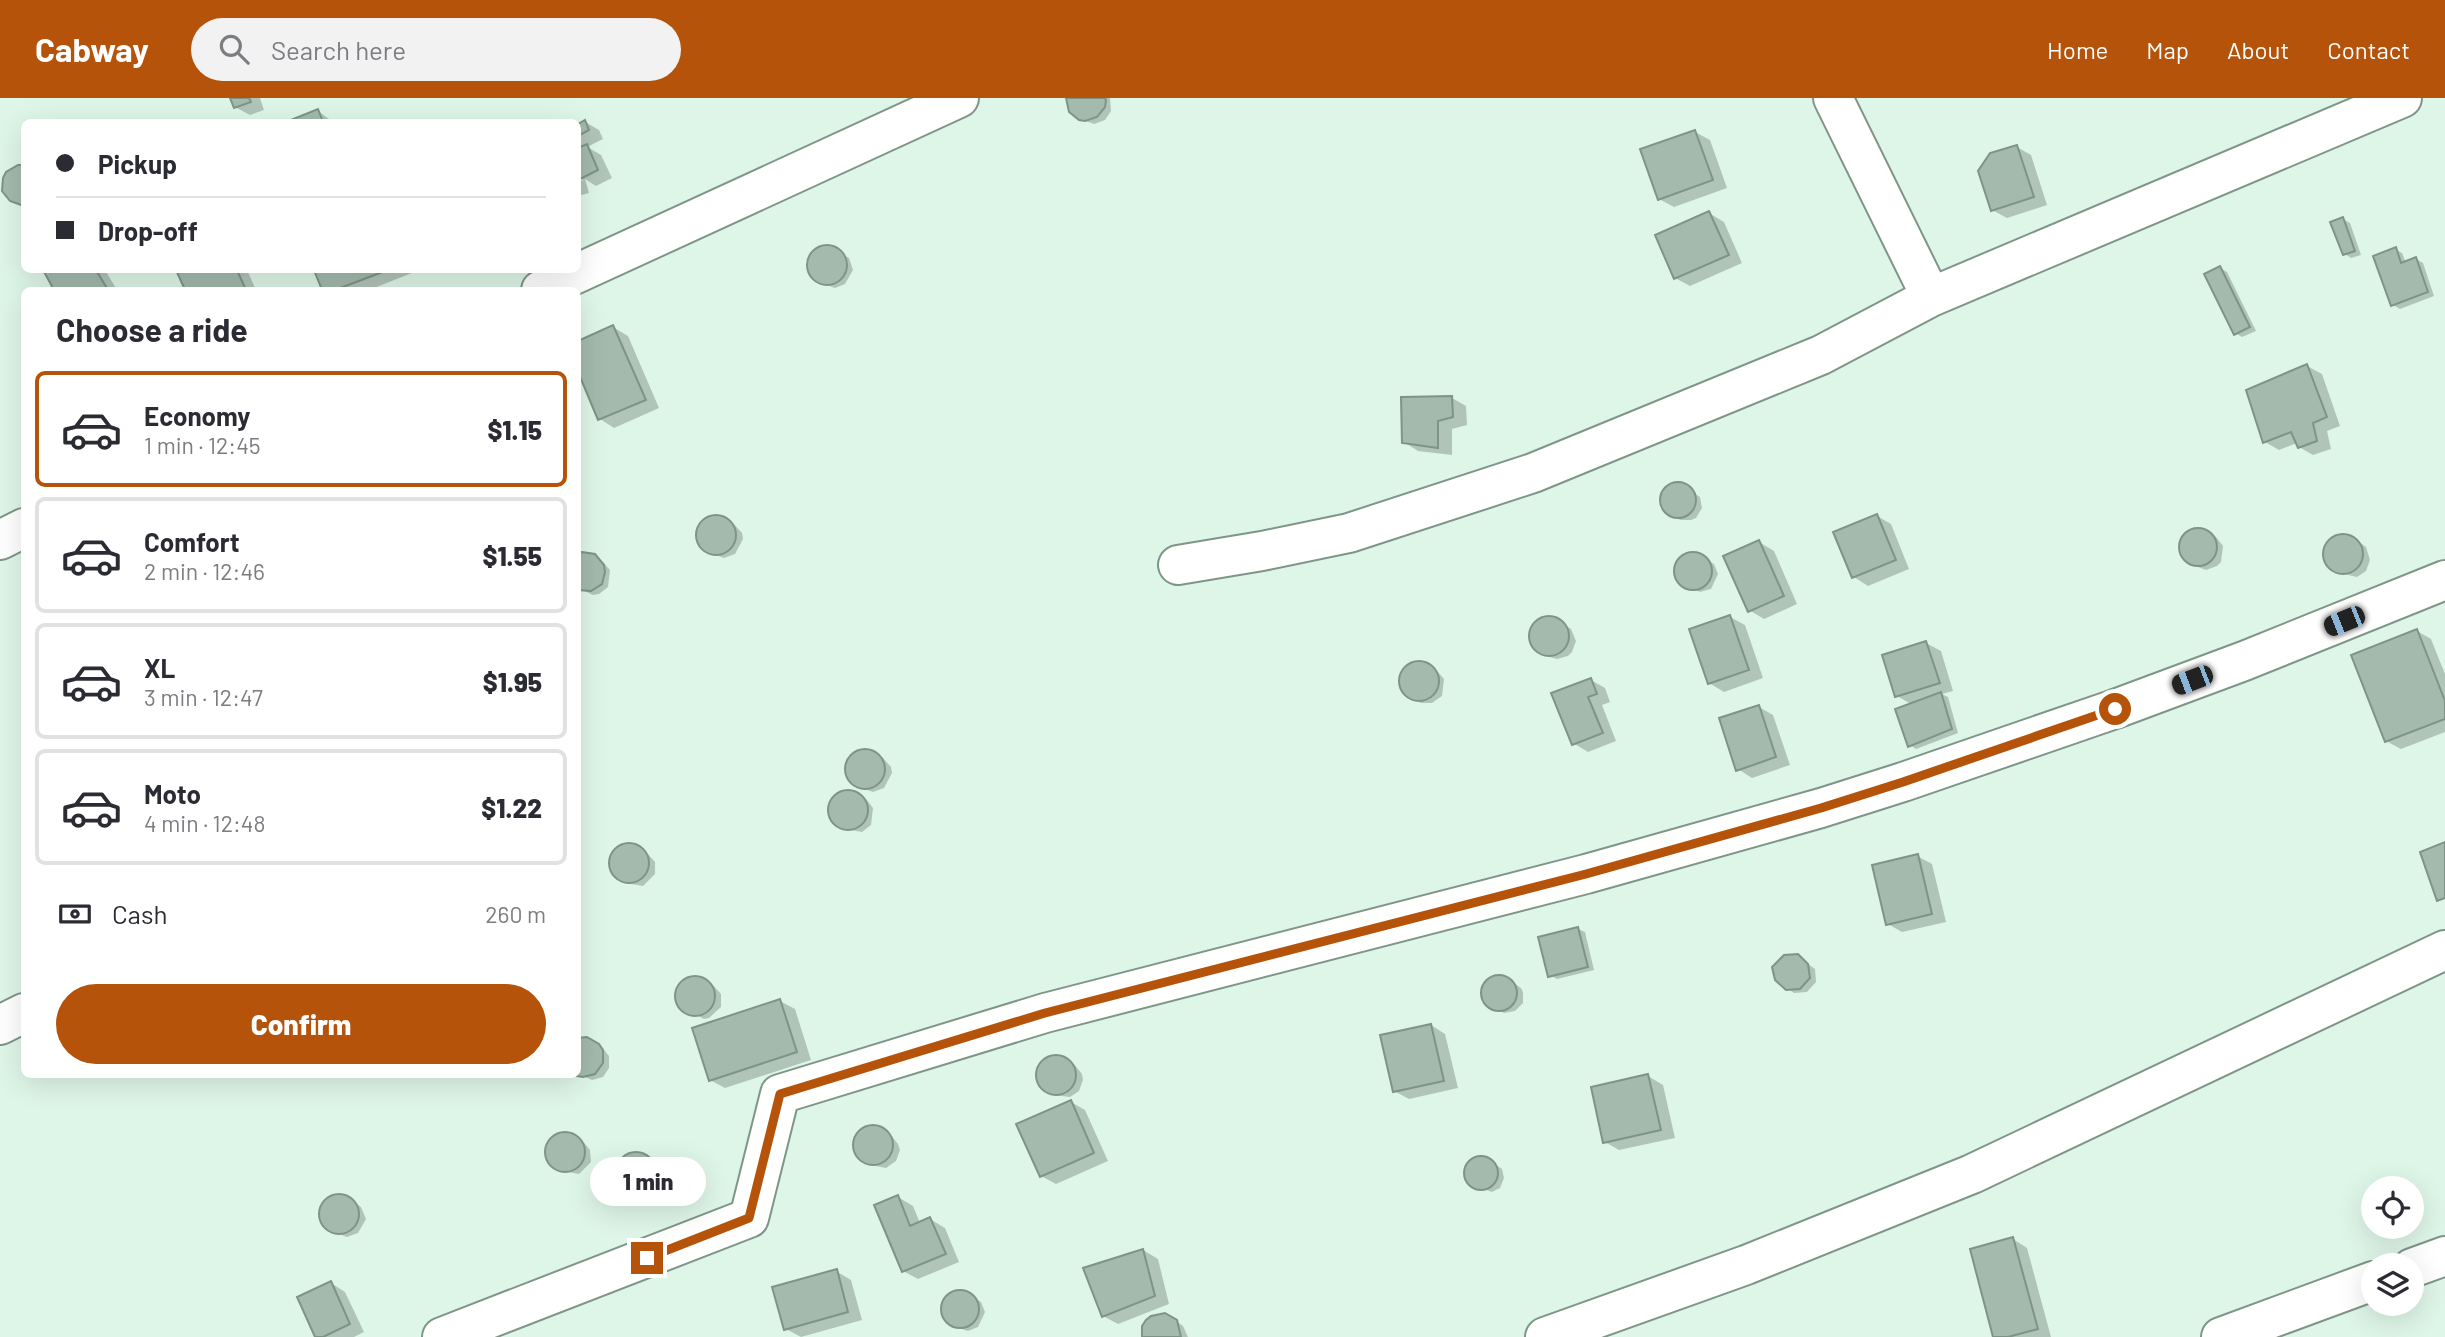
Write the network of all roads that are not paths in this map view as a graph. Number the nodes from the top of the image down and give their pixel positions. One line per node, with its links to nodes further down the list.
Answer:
1 (959, 98): 4 (street)
2 (1833, 98): 7 (street)
3 (2402, 98): 7 (street)
4 (581, 272)
5 (578, 273): 6 (street)
6 (548, 287)
7 (1931, 297): 10 (street)
8 (21, 530): 9 (street)
9 (0, 540)
10 (1178, 565)
11 (2445, 580): 19 (street)
12 (2445, 950): 20 (street)
13 (21, 1014): 14 (street)
14 (0, 1025)
15 (2445, 1256): 16 (street)
16 (2424, 1264)
17 (2361, 1286): 18 (street)
18 (2244, 1333)
19 (442, 1337)
20 (1545, 1337)

